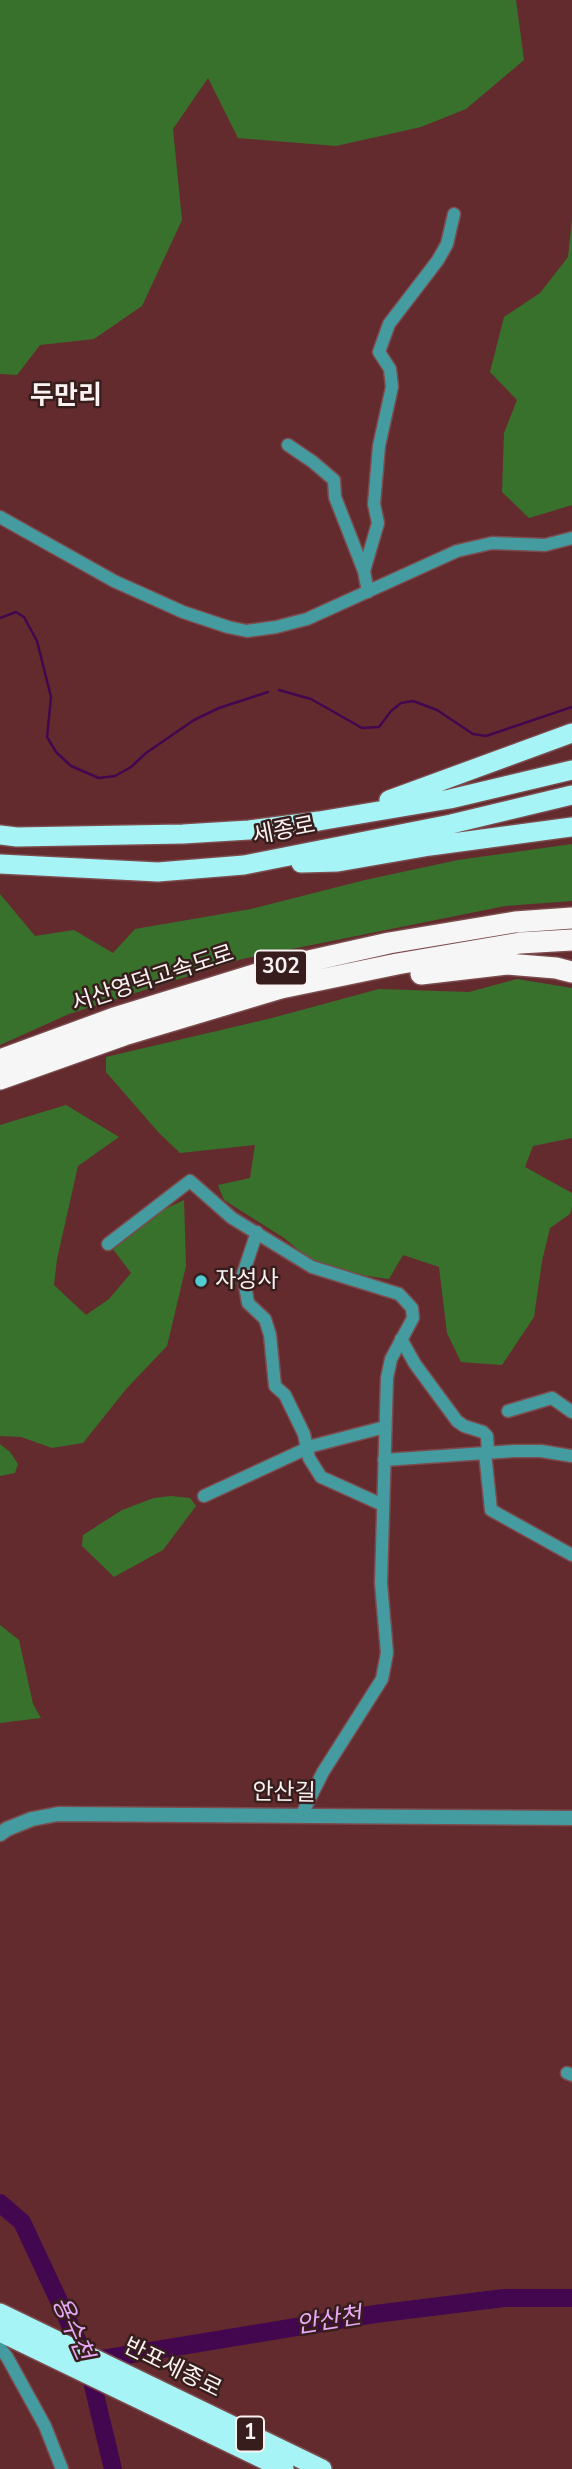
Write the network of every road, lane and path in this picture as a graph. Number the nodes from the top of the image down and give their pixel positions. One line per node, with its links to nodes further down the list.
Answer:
1 (454, 214): 5 (street)
2 (288, 445): 5 (street)
3 (0, 517): 6 (street)
4 (572, 538): 6 (street)
5 (364, 571): 6 (street)
6 (368, 592)
7 (572, 733): 10 (highway)
8 (572, 771): 10 (highway, 세종로)
9 (572, 795): 14 (highway, 세종로)
10 (319, 821): 12 (highway, 세종로)
11 (572, 827): 14 (highway)
12 (0, 835)
13 (0, 864): 14 (highway, 세종로)
14 (244, 865)
15 (572, 916): 19 (highway, 서산영덕고속도로 / 302)
16 (572, 940): 18 (highway, 서산영덕고속도로 / 302)
17 (572, 972): 18 (highway)
18 (124, 1035): 20 (highway, 서산영덕고속도로 / 302)
19 (0, 1060)
20 (0, 1079)
21 (257, 1232): 22 (street); 23 (street); 27 (street)
22 (108, 1244)
23 (401, 1339): 26 (street); 28 (street)
24 (508, 1412): 25 (street)
25 (572, 1412)
26 (385, 1427): 27 (street); 30 (street)
27 (307, 1448): 31 (street); 32 (street)
28 (487, 1453): 29 (street); 30 (street); 33 (street)
29 (572, 1456)
30 (384, 1460): 32 (street)
31 (204, 1496)
32 (383, 1505): 34 (street)
33 (572, 1555)
34 (301, 1816): 35 (street, 안산길); 36 (street, 안산길)
35 (572, 1818)
36 (0, 1834)
37 (0, 2314): 40 (highway, 반포세종로 / 1)
38 (0, 2332): 40 (highway, 반포세종로 / 1)
39 (0, 2348): 41 (street)
40 (175, 2406): 42 (highway, 반포세종로 / 1); 43 (highway, 반포세종로 / 1)
41 (62, 2469)
42 (284, 2469)
43 (322, 2469)

